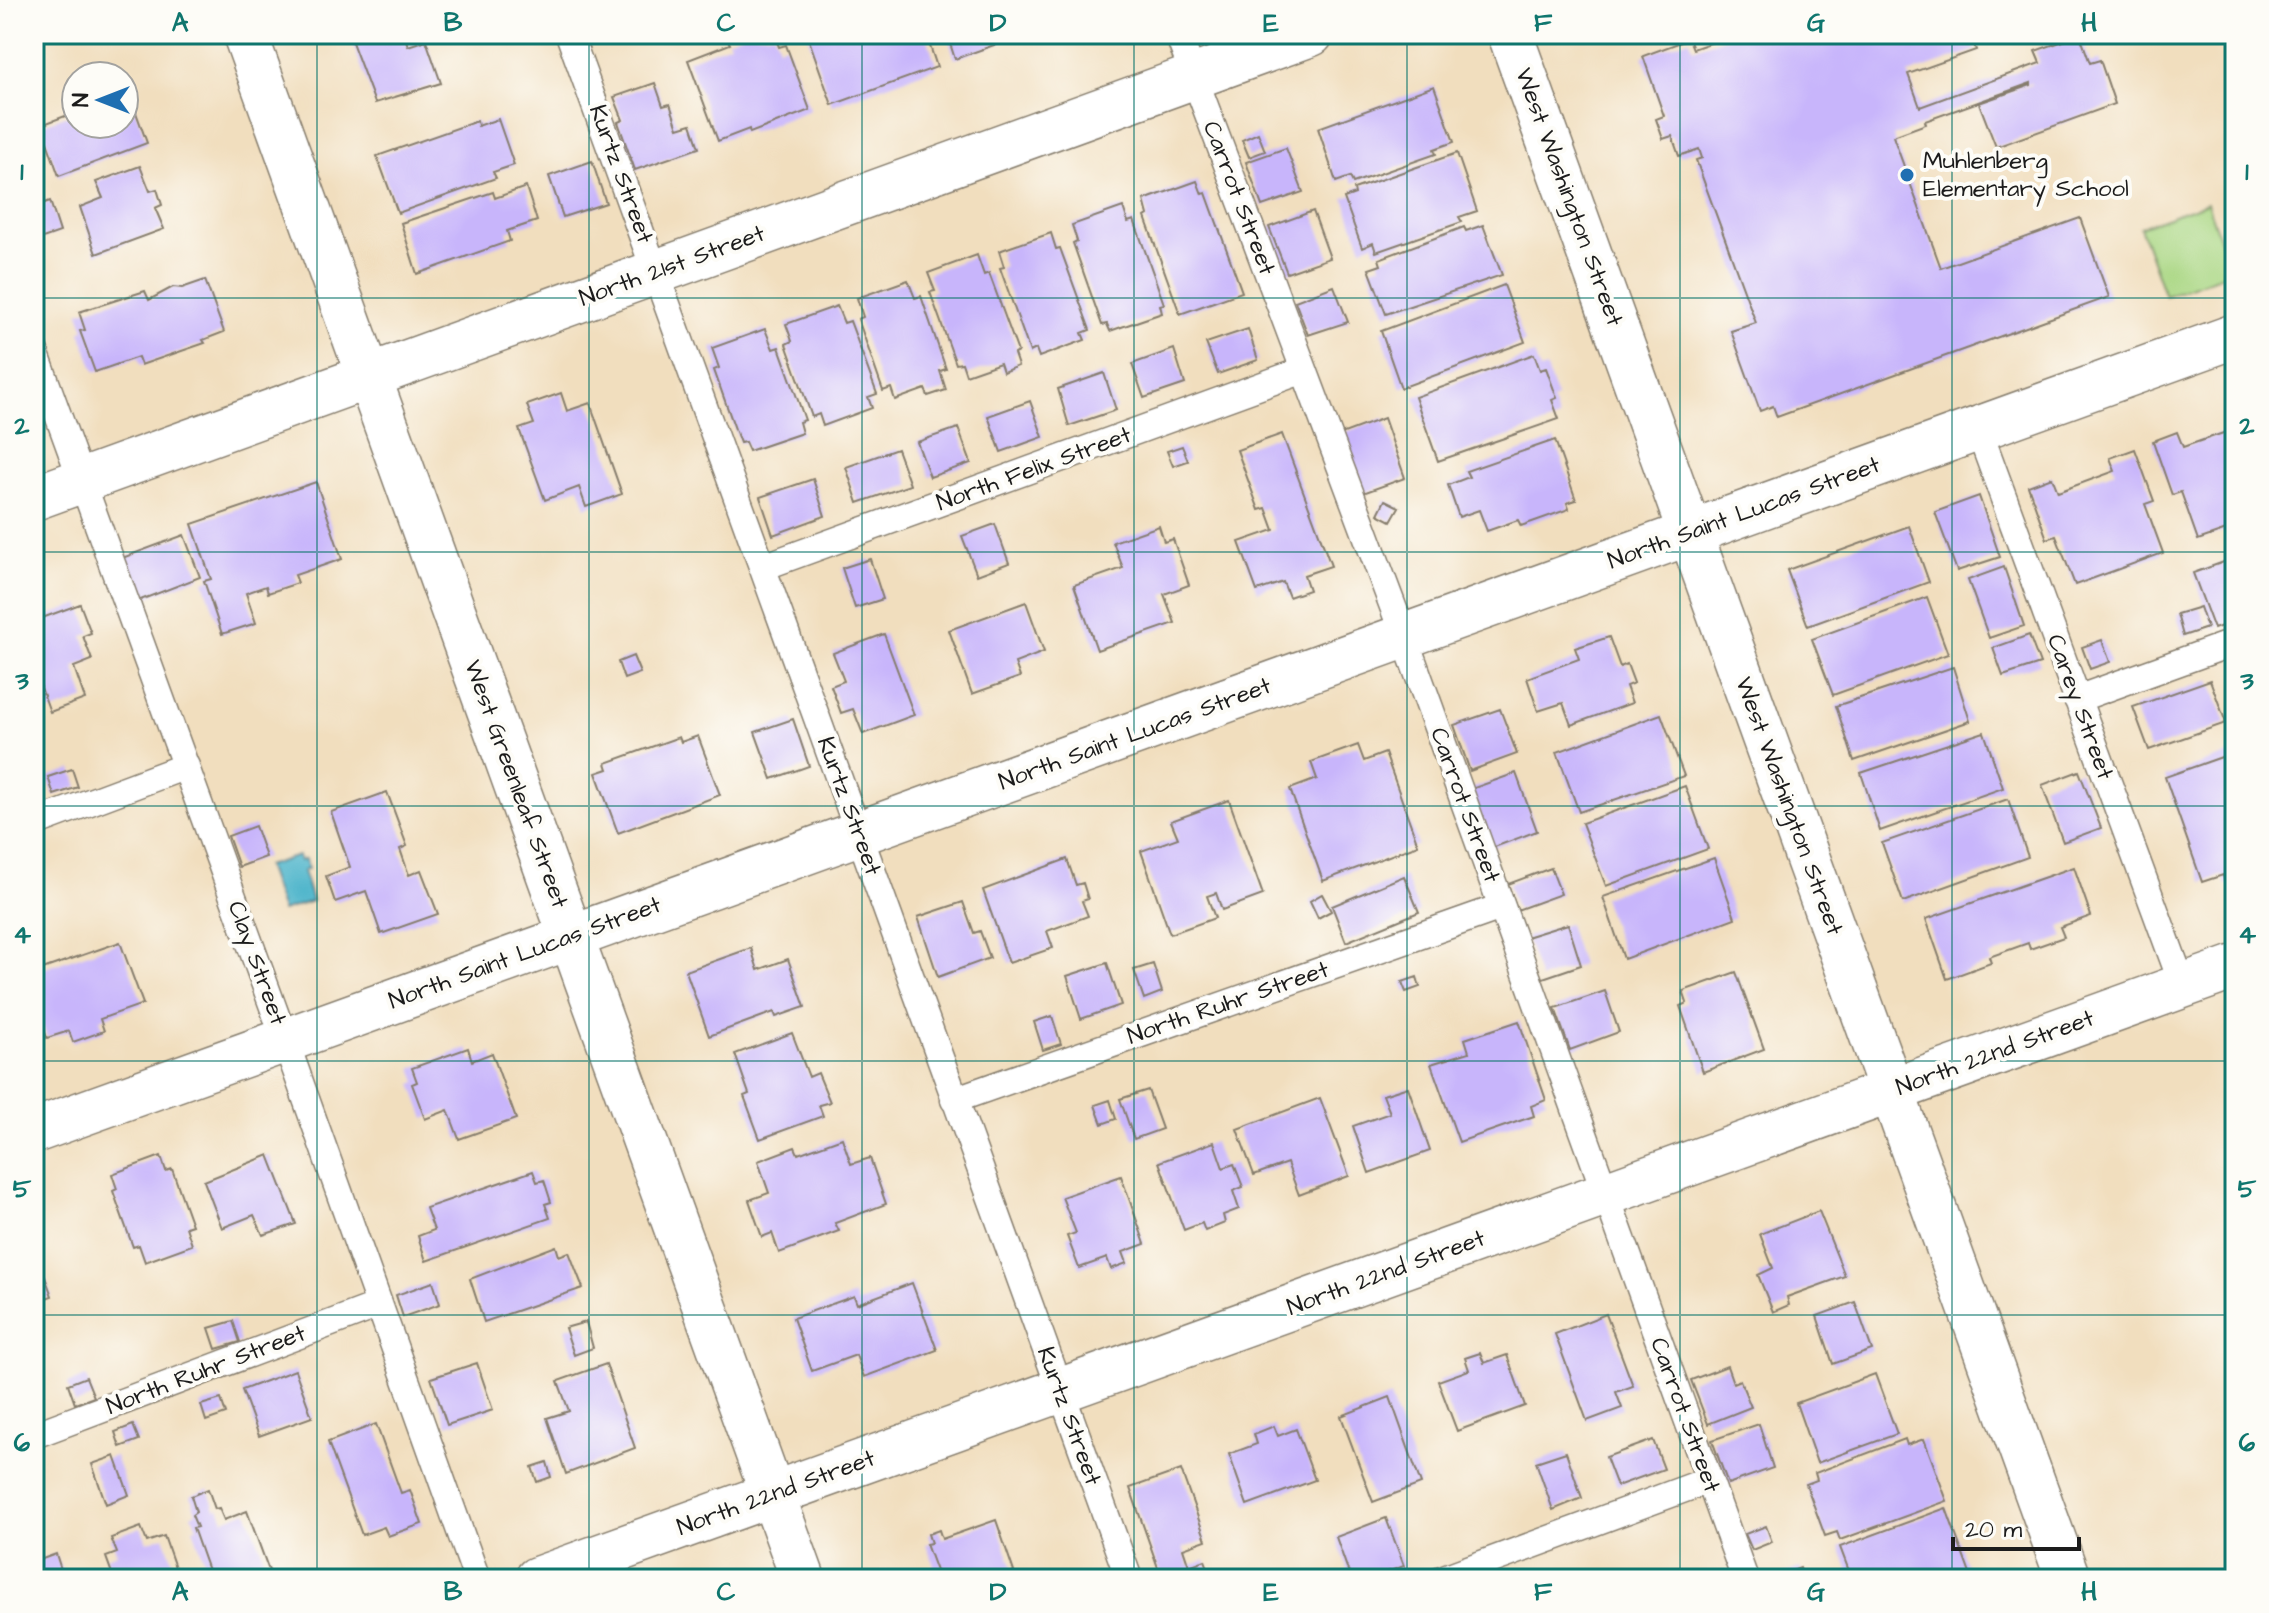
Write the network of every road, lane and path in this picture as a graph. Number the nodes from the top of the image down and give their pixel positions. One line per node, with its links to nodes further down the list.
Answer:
1 (245, 34): 11 (street, West Greenleaf Street)
2 (569, 34): 7 (lane, Kurtz Street)
3 (1178, 34): 6 (lane, Carrot Street)
4 (1311, 34): 6 (street, North 21st Street)
5 (1510, 34): 15 (street, West Washington Street)
6 (1194, 77): 7 (street, North 21st Street); 10 (lane, Carrot Street)
7 (656, 272): 11 (street, North 21st Street); 16 (lane, Kurtz Street)
8 (2235, 336): 12 (street, North Saint Lucas Street)
9 (34, 349): 13 (lane, Clay Street)
10 (1304, 370): 16 (lane, North Felix Street); 17 (lane, Carrot Street)
11 (369, 376): 13 (street, North 21st Street); 24 (street, West Greenleaf Street)
12 (1978, 428): 15 (street, North Saint Lucas Street); 19 (lane, Carey Street)
13 (82, 481): 14 (street, North 21st Street); 20 (lane, Clay Street)
14 (34, 498)
15 (1689, 532): 17 (street, North Saint Lucas Street); 28 (street, West Washington Street)
16 (763, 567): 22 (lane, Kurtz Street)
17 (1404, 636): 22 (street, North Saint Lucas Street); 23 (lane, Carrot Street)
18 (2235, 642): 19 (lane)
19 (2077, 699): 26 (lane, Carey Street)
20 (186, 766): 21 (lane); 27 (lane, Clay Street)
21 (34, 823)
22 (859, 834): 24 (street, North Saint Lucas Street); 29 (lane, Kurtz Street)
23 (1501, 907): 29 (lane, North Ruhr Street); 31 (lane, Carrot Street)
24 (571, 936): 27 (street, North Saint Lucas Street); 36 (street, West Greenleaf Street)
25 (2235, 967): 26 (street, North 22nd Street)
26 (2183, 986): 28 (street, North 22nd Street)
27 (285, 1040): 30 (street, North Saint Lucas Street); 32 (lane, Clay Street)
28 (1893, 1090): 31 (street, North 22nd Street); 43 (street, West Washington Street)
29 (954, 1100): 33 (lane, Kurtz Street)
30 (34, 1131)
31 (1605, 1193): 33 (street, North 22nd Street); 35 (lane, Carrot Street)
32 (379, 1305): 34 (lane, North Ruhr Street); 37 (lane, Clay Street)
33 (1059, 1391): 36 (street, North 22nd Street); 40 (lane, Kurtz Street)
34 (34, 1435)
35 (1709, 1480): 41 (lane); 42 (lane, Carrot Street)
36 (772, 1494): 38 (street, North 22nd Street); 39 (street, West Greenleaf Street)
37 (477, 1579)
38 (537, 1579)
39 (803, 1579)
40 (1129, 1579)
41 (1441, 1579)
42 (1745, 1579)
43 (2068, 1579)

